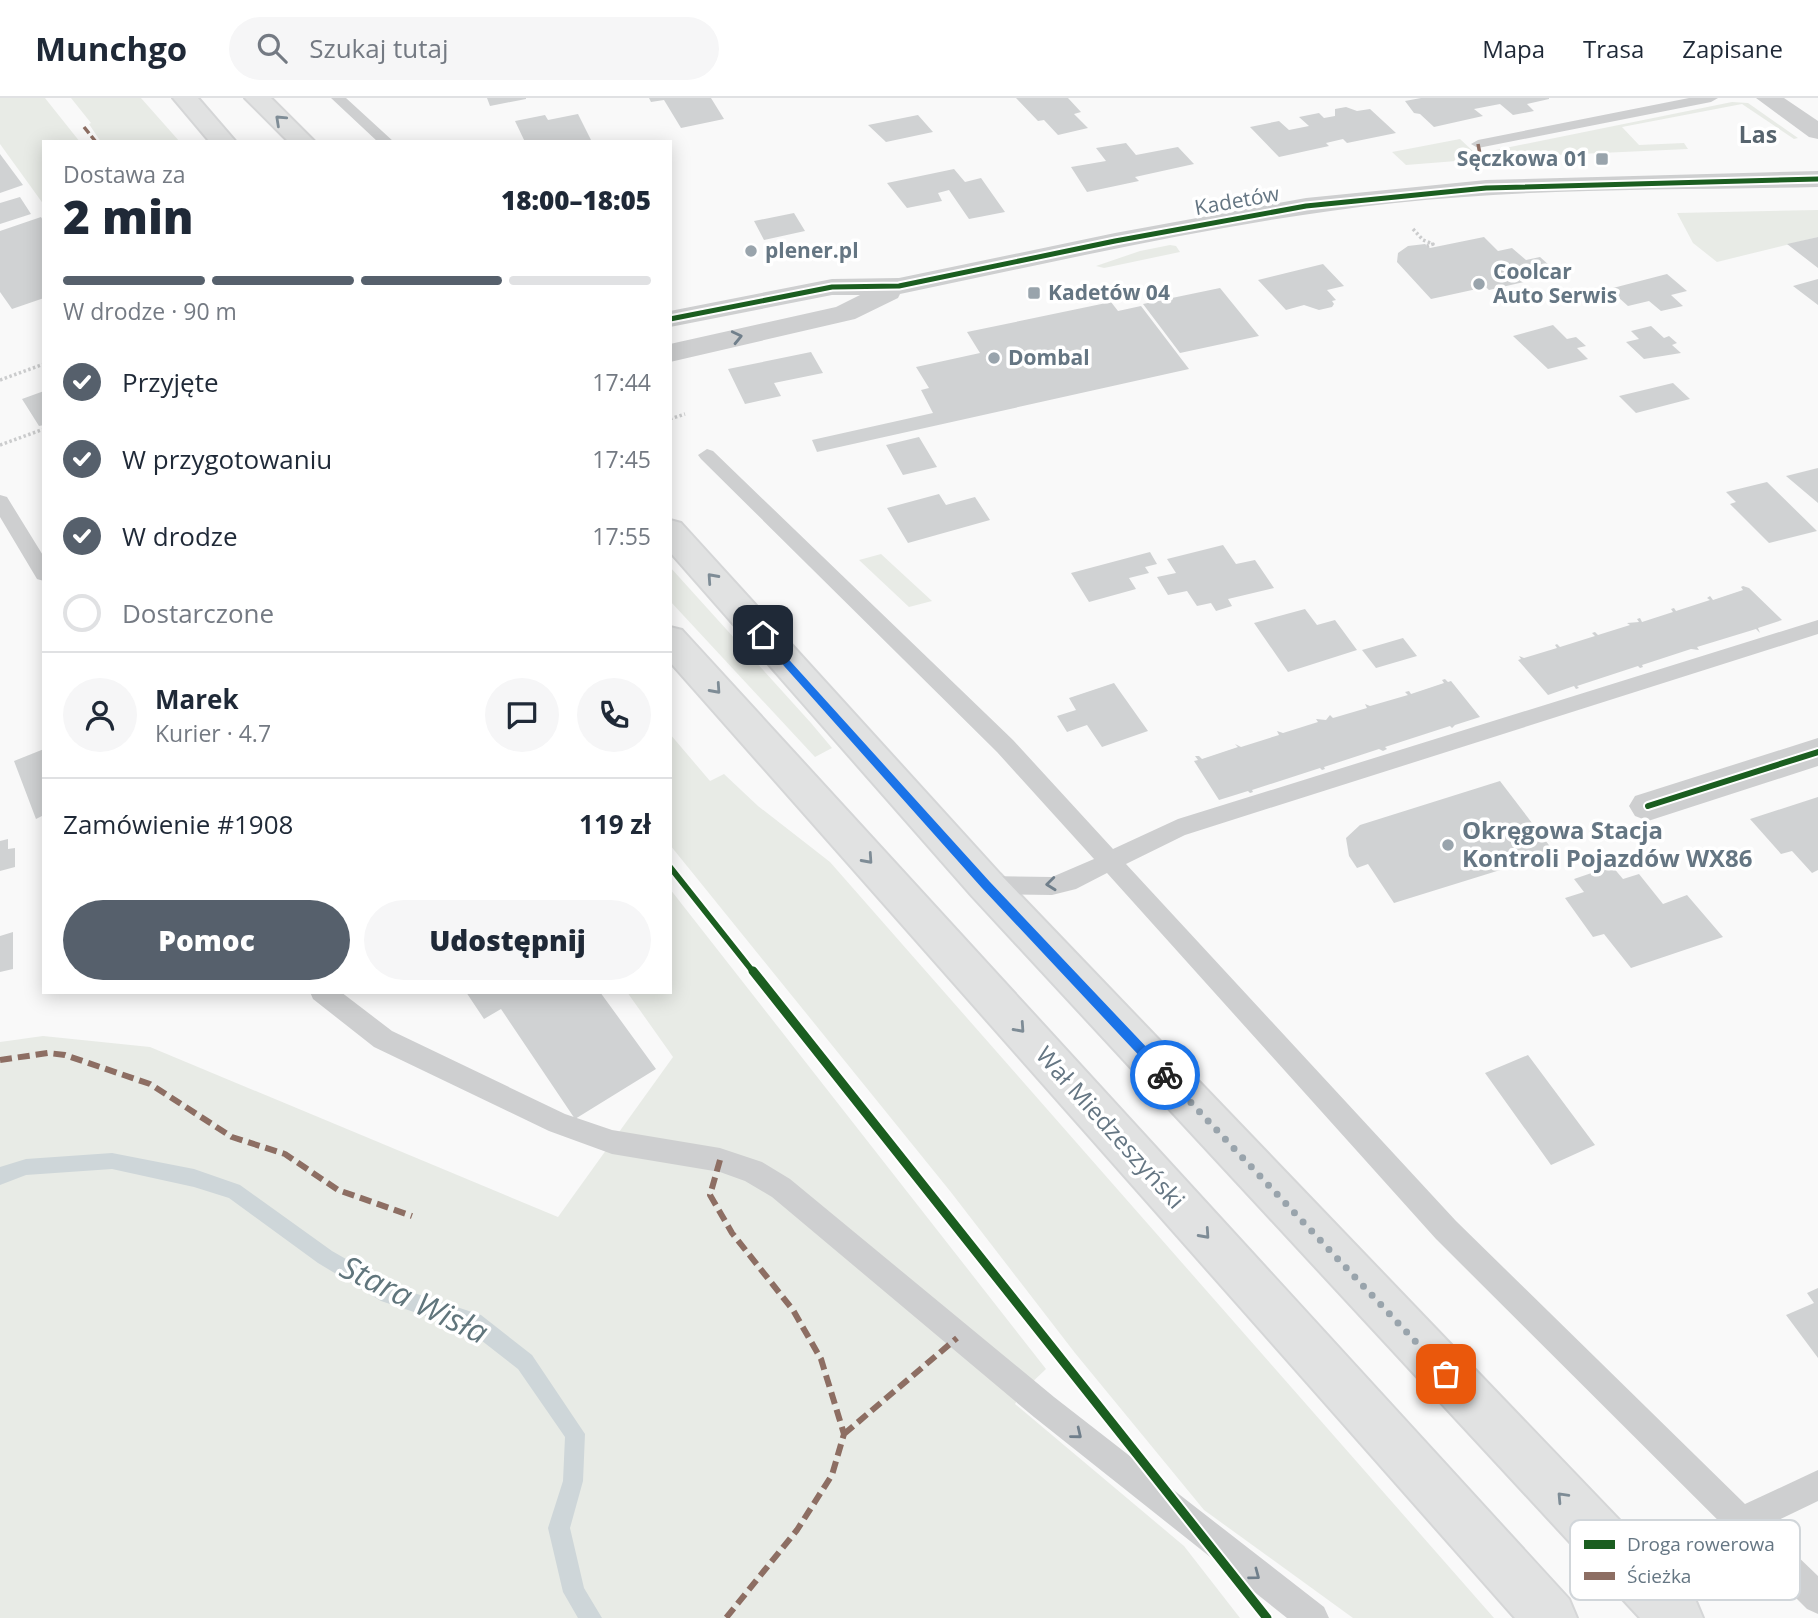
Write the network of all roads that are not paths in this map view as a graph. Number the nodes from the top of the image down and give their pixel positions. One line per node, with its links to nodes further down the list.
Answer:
1 (185, 98): 7 (main road)
2 (257, 98): 8 (main road, one-way to 2)
3 (338, 98): 9 (lane)
4 (1711, 98): 10 (lane)
5 (1768, 98): 6 (street)
6 (1818, 132)
7 (222, 140)
8 (301, 140)
9 (385, 140)
10 (1478, 145)
11 (1818, 179): 12 (street, Kadetów)
12 (900, 286): 13 (street, Kadetów); 14 (street, Kadetów, one-way to 12)
13 (672, 319)
14 (672, 353)
15 (707, 455): 23 (lane)
16 (0, 501): 18 (lane)
17 (672, 533): 24 (main road, one-way to 17)
18 (42, 571)
19 (1818, 627): 23 (lane)
20 (672, 641): 34 (main road, Wał Miedzeszyński, one-way to 34)
21 (1818, 752): 22 (street)
22 (1648, 806)
23 (1110, 861): 24 (lane, one-way to 24); 28 (lane)
24 (986, 885): 27 (main road, one-way to 24)
25 (325, 994): 33 (lane, one-way to 33)
26 (1818, 1485): 29 (lane)
27 (1584, 1520)
28 (1739, 1520)
29 (1745, 1520)
30 (1800, 1580): 31 (lane)
31 (1818, 1598)
32 (1659, 1600): 35 (main road, one-way to 32)
33 (1313, 1618)
34 (1550, 1618)
35 (1676, 1618)

